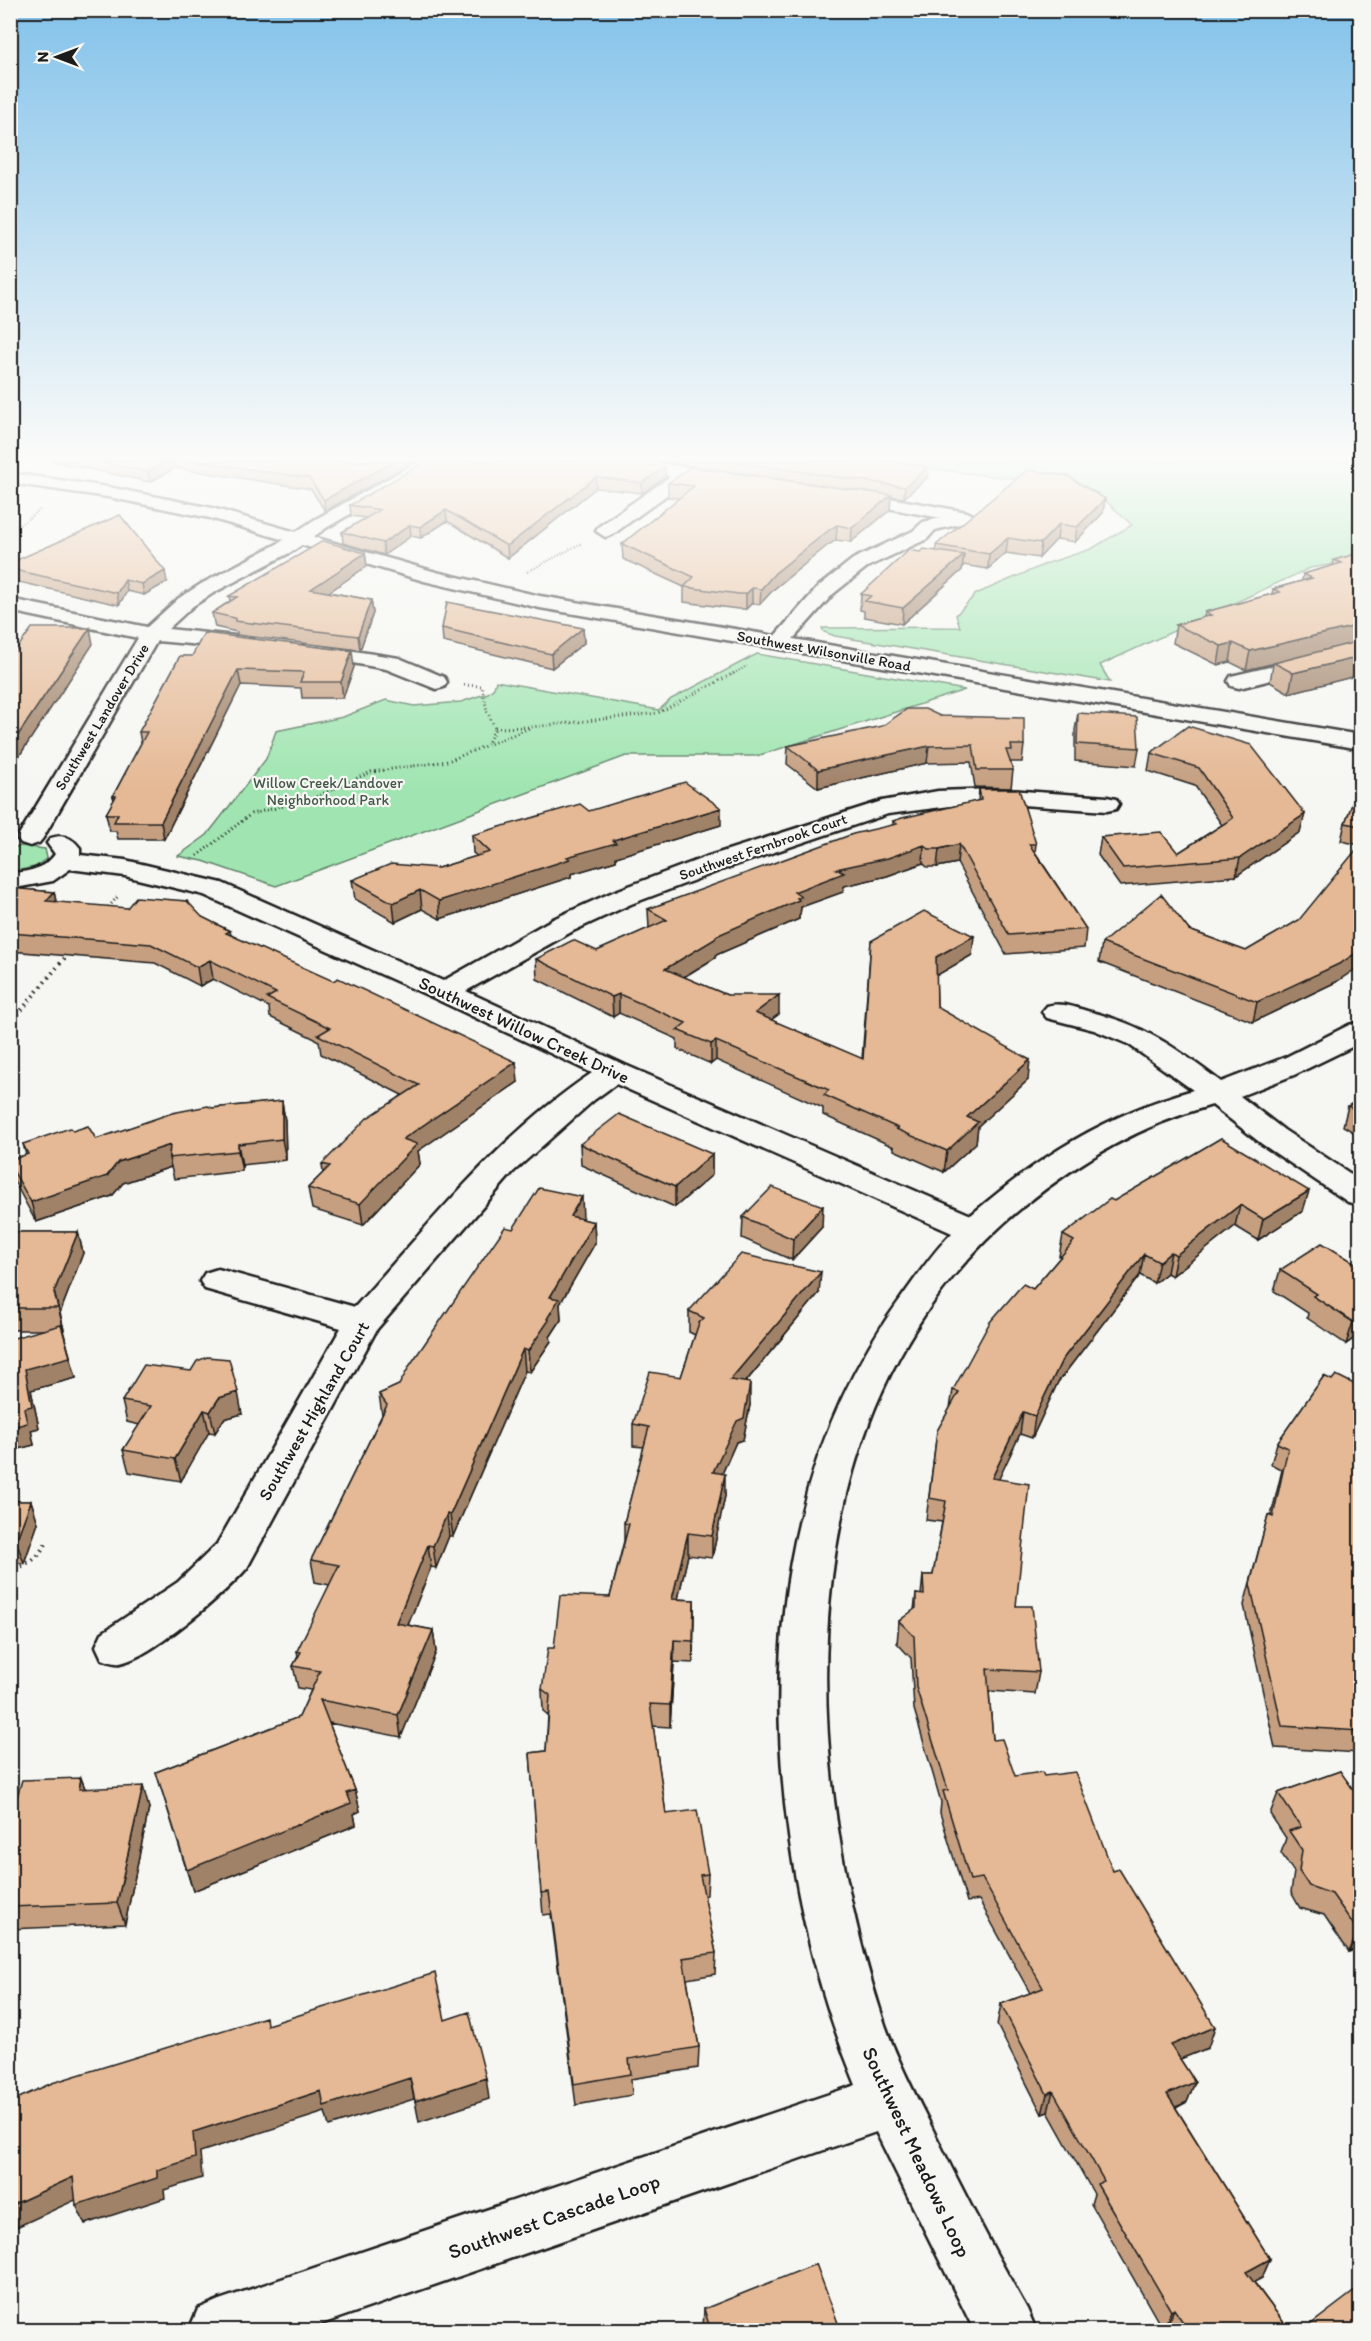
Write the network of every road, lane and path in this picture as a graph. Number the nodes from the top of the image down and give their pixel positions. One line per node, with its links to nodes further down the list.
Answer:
1 (241, 570): 9 (street, Southwest Landover Drive)
2 (406, 570): 5 (street, Southwest Wilsonville Road)
3 (529, 570): 5 (path)
4 (851, 570): 10 (street)
5 (489, 591): 10 (street, Southwest Wilsonville Road)
6 (10, 605): 7 (street)
7 (40, 611): 8 (street); 9 (street)
8 (10, 627)
9 (151, 634): 11 (street); 21 (street, Southwest Landover Drive)
10 (779, 643): 16 (path); 18 (street, Southwest Wilsonville Road)
11 (264, 645)
12 (286, 648): 15 (street)
13 (1335, 657): 14 (street)
14 (1239, 681)
15 (436, 682): 17 (path)
16 (532, 727): 17 (path); 19 (path)
17 (495, 728): 19 (path)
18 (1360, 742)
19 (487, 744): 22 (path)
20 (1107, 804): 28 (street, Southwest Fernbrook Court)
21 (20, 839): 23 (street)
22 (193, 858)
23 (65, 861): 24 (street); 28 (street, Southwest Willow Creek Drive)
24 (10, 881)
25 (123, 890): 26 (path)
26 (102, 915)
27 (73, 948): 30 (path)
28 (444, 992): 32 (street, Southwest Willow Creek Drive)
29 (1057, 1012): 33 (street)
30 (10, 1024)
31 (1360, 1031): 33 (street, Southwest Meadows Loop)
32 (614, 1072): 35 (street, Southwest Willow Creek Drive); 37 (street, Southwest Highland Court)
33 (1218, 1094): 34 (street); 35 (street, Southwest Meadows Loop)
34 (1360, 1195)
35 (975, 1230): 41 (street, Southwest Meadows Loop)
36 (218, 1281): 37 (street)
37 (363, 1322): 40 (street, Southwest Highland Court)
38 (47, 1542): 39 (path)
39 (10, 1573)
40 (118, 1646)
41 (889, 2101): 42 (street, Southwest Cascade Loop); 43 (street, Southwest Meadows Loop)
42 (219, 2331)
43 (1006, 2331)

